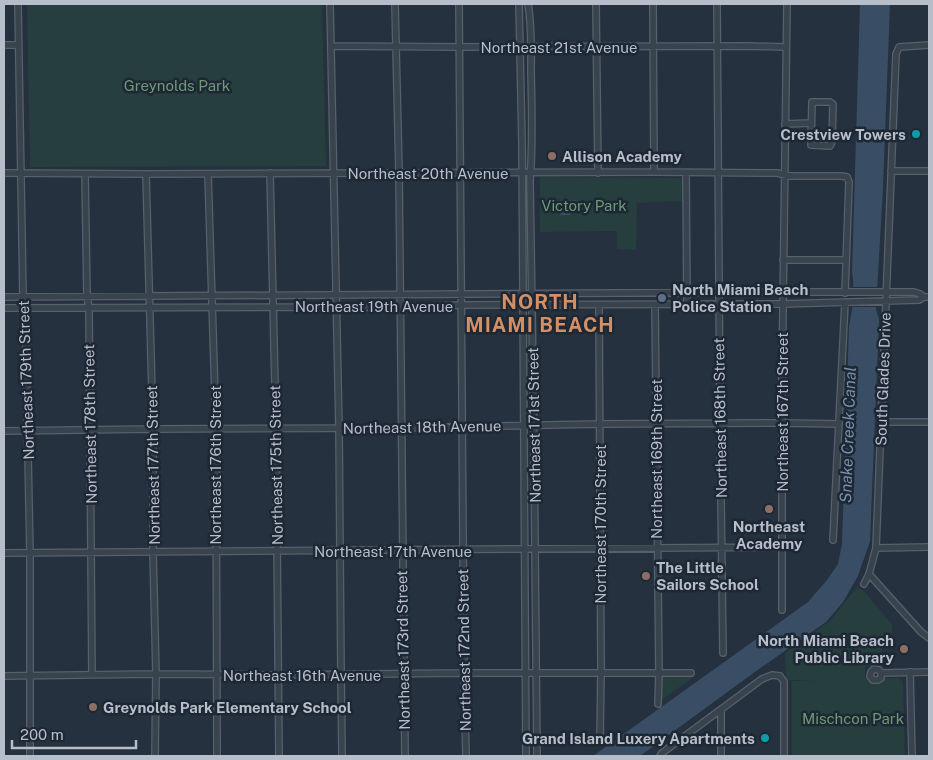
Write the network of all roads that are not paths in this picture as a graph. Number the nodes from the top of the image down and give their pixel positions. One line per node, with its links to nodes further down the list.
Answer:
1 (18, 4): 12 (street, Northeast 179th Street)
2 (330, 4): 14 (street)
3 (395, 4): 15 (street, Northeast 173rd Street)
4 (458, 4): 19 (street, Northeast 172nd Street)
5 (519, 4): 16 (street, Northeast 171st Street)
6 (528, 4): 17 (street, Northeast 171st Street)
7 (596, 4): 20 (street)
8 (653, 4): 21 (street)
9 (717, 4): 18 (street, Northeast 168th Street)
10 (787, 4): 22 (street, Northeast 167th Street)
11 (4, 45): 12 (street)
12 (18, 45): 30 (street, Northeast 179th Street)
13 (929, 45): 26 (street, South Glades Drive)
14 (331, 46): 15 (street, Northeast 21st Avenue); 31 (street)
15 (396, 46): 19 (street, Northeast 21st Avenue); 41 (street, Northeast 173rd Street)
16 (520, 46): 17 (street, Northeast 21st Avenue); 19 (street, Northeast 21st Avenue); 33 (street, Northeast 171st Street)
17 (531, 46): 20 (street, Northeast 21st Avenue); 34 (street, Northeast 171st Street)
18 (717, 46): 21 (street, Northeast 21st Avenue); 22 (street, Northeast 21st Avenue); 36 (street, Northeast 168th Street)
19 (459, 47): 32 (street, Northeast 172nd Street)
20 (596, 47): 21 (street, Northeast 21st Avenue); 35 (street)
21 (653, 47): 27 (street)
22 (786, 47): 24 (street, Northeast 167th Street)
23 (810, 123): 23 (street); 24 (street)
24 (785, 124): 42 (street, Northeast 167th Street)
25 (929, 170): 26 (street)
26 (891, 171): 47 (street, South Glades Drive)
27 (654, 172): 28 (street, Northeast 20th Avenue); 35 (street, Northeast 20th Avenue)
28 (686, 172): 36 (street, Northeast 20th Avenue); 49 (street)
29 (4, 173): 30 (street, Northeast 20th Avenue)
30 (22, 173): 37 (street, Northeast 20th Avenue); 62 (street, Northeast 179th Street)
31 (333, 173): 40 (street, Northeast 20th Avenue); 41 (street, Northeast 20th Avenue); 57 (street)
32 (460, 173): 33 (street, Northeast 20th Avenue); 41 (street, Northeast 20th Avenue); 52 (street, Northeast 172nd Street)
33 (522, 173): 34 (street, Northeast 20th Avenue); 53 (street, Northeast 171st Street)
34 (530, 173): 35 (street, Northeast 20th Avenue); 54 (street, Northeast 171st Street)
35 (598, 173)
36 (718, 173): 42 (street, Northeast 20th Avenue); 45 (street, Northeast 168th Street)
37 (85, 174): 38 (street, Northeast 20th Avenue); 58 (street, Northeast 178th Street)
38 (146, 174): 39 (street, Northeast 20th Avenue); 59 (street, Northeast 177th Street)
39 (208, 174): 40 (street, Northeast 20th Avenue); 60 (street, Northeast 176th Street)
40 (270, 174): 56 (street, Northeast 175th Street)
41 (399, 174): 51 (street, Northeast 173rd Street)
42 (784, 175): 43 (street, Northeast 167th Street); 44 (street, Northeast 20th Avenue)
43 (783, 260): 44 (street); 46 (street, Northeast 167th Street)
44 (846, 260): 50 (street)
45 (719, 292): 46 (street, Northeast 19th Avenue); 49 (street, Northeast 19th Avenue); 67 (street, Northeast 168th Street)
46 (783, 292): 50 (street, Northeast 19th Avenue); 68 (street, Northeast 167th Street)
47 (887, 292): 50 (street, Northeast 19th Avenue); 63 (street, Northeast 19th Avenue); 65 (street, South Glades Drive)
48 (623, 293): 49 (street, Northeast 19th Avenue); 55 (street, Northeast 19th Avenue); 73 (street)
49 (688, 293): 66 (street)
50 (845, 293)
51 (400, 294): 52 (street, Northeast 19th Avenue); 57 (street, Northeast 19th Avenue); 80 (street, Northeast 173rd Street)
52 (461, 294): 53 (street, Northeast 19th Avenue); 76 (street, Northeast 172nd Street)
53 (522, 294): 54 (street, Northeast 19th Avenue); 69 (street, Northeast 171st Street)
54 (531, 294): 55 (street, Northeast 19th Avenue); 70 (street, Northeast 171st Street)
55 (551, 294): 71 (street)
56 (273, 295): 57 (street, Northeast 19th Avenue); 60 (street, Northeast 19th Avenue); 79 (street, Northeast 175th Street)
57 (337, 295): 75 (street)
58 (87, 296): 59 (street, Northeast 19th Avenue); 62 (street, Northeast 19th Avenue); 83 (street, Northeast 178th Street)
59 (149, 296): 60 (street, Northeast 19th Avenue); 77 (street, Northeast 177th Street)
60 (212, 296): 78 (street, Northeast 176th Street)
61 (4, 297): 62 (street, Northeast 19th Avenue)
62 (23, 297): 82 (street, Northeast 179th Street)
63 (926, 297): 65 (street, Northeast 19th Avenue)
64 (845, 302): 65 (street, Northeast 19th Avenue); 68 (street, Northeast 19th Avenue); 94 (street)
65 (886, 302): 88 (street, South Glades Drive)
66 (687, 304): 67 (street, Northeast 19th Avenue); 74 (street, Northeast 19th Avenue)
67 (719, 304): 68 (street, Northeast 19th Avenue); 93 (street, Northeast 168th Street)
68 (783, 304): 90 (street, Northeast 167th Street)
69 (522, 305): 70 (street, Northeast 19th Avenue); 76 (street, Northeast 19th Avenue); 84 (street, Northeast 171st Street)
70 (532, 305): 71 (street, Northeast 19th Avenue); 85 (street, Northeast 171st Street)
71 (551, 305): 72 (street, Northeast 19th Avenue)
72 (599, 305): 73 (street, Northeast 19th Avenue); 91 (street, Northeast 170th Street)
73 (623, 305): 74 (street, Northeast 19th Avenue)
74 (655, 305): 92 (street, Northeast 169th Street)
75 (337, 306): 79 (street, Northeast 19th Avenue); 80 (street, Northeast 19th Avenue); 100 (street)
76 (461, 306): 80 (street, Northeast 19th Avenue); 95 (street, Northeast 172nd Street)
77 (150, 307): 78 (street, Northeast 19th Avenue); 83 (street, Northeast 19th Avenue); 98 (street, Northeast 177th Street)
78 (212, 307): 79 (street, Northeast 19th Avenue); 99 (street, Northeast 176th Street)
79 (274, 307): 102 (street, Northeast 175th Street)
80 (400, 307): 101 (street, Northeast 173rd Street)
81 (4, 308): 82 (street, Northeast 19th Avenue)
82 (26, 308): 83 (street, Northeast 19th Avenue); 105 (street, Northeast 179th Street)
83 (89, 308): 103 (street, Northeast 178th Street)
84 (523, 346): 85 (street); 87 (street, Northeast 171st Street)
85 (532, 346): 86 (street, Northeast 171st Street)
86 (534, 395): 87 (street); 97 (street, Northeast 171st Street)
87 (523, 396): 96 (street, Northeast 171st Street)
88 (882, 422): 89 (street); 110 (street, South Glades Drive)
89 (929, 422)
90 (782, 423): 93 (street, Northeast 18th Avenue); 94 (street, Northeast 18th Avenue); 107 (street, Northeast 167th Street)
91 (600, 424): 92 (street, Northeast 18th Avenue); 97 (street, Northeast 18th Avenue); 111 (street, Northeast 170th Street)
92 (656, 424): 93 (street, Northeast 18th Avenue); 112 (street, Northeast 169th Street)
93 (720, 424): 109 (street, Northeast 168th Street)
94 (839, 424): 106 (street)
95 (462, 426): 96 (street, Northeast 18th Avenue); 101 (street, Northeast 18th Avenue); 114 (street, Northeast 172nd Street)
96 (524, 426): 97 (street, Northeast 18th Avenue); 115 (street, Northeast 171st Street)
97 (534, 426): 116 (street, Northeast 171st Street)
98 (153, 428): 99 (street, Northeast 18th Avenue); 103 (street, Northeast 18th Avenue); 119 (street, Northeast 177th Street)
99 (216, 428): 102 (street, Northeast 18th Avenue); 117 (street, Northeast 176th Street)
100 (339, 428): 101 (street, Northeast 18th Avenue); 102 (street, Northeast 18th Avenue); 118 (street)
101 (401, 428): 113 (street, Northeast 173rd Street)
102 (276, 429): 120 (street, Northeast 175th Street)
103 (90, 430): 105 (street, Northeast 18th Avenue); 123 (street, Northeast 178th Street)
104 (4, 431): 105 (street, Northeast 18th Avenue)
105 (27, 431): 122 (street, Northeast 179th Street)
106 (833, 540)
107 (782, 547): 109 (street, Northeast 17th Avenue); 126 (street, Northeast 167th Street)
108 (929, 547): 110 (street)
109 (721, 548): 112 (street, Northeast 17th Avenue); 128 (street, Northeast 168th Street)
110 (876, 548): 124 (street, South Glades Drive)
111 (600, 549): 112 (street, Northeast 17th Avenue); 116 (street, Northeast 17th Avenue); 140 (street, Northeast 170th Street)
112 (657, 549): 134 (street, Northeast 169th Street)
113 (402, 550): 114 (street, Northeast 17th Avenue); 118 (street, Northeast 17th Avenue); 139 (street, Northeast 173rd Street)
114 (463, 550): 115 (street, Northeast 17th Avenue); 131 (street, Northeast 172nd Street)
115 (524, 550): 116 (street, Northeast 17th Avenue); 132 (street, Northeast 171st Street)
116 (536, 550): 133 (street, Northeast 171st Street)
117 (215, 551): 119 (street, Northeast 17th Avenue); 120 (street, Northeast 17th Avenue); 145 (street, Northeast 176th Street)
118 (341, 551): 120 (street, Northeast 17th Avenue); 138 (street)
119 (154, 552): 123 (street, Northeast 17th Avenue); 137 (street, Northeast 177th Street)
120 (278, 552): 142 (street, Northeast 175th Street)
121 (4, 553): 122 (street, Northeast 17th Avenue)
122 (30, 553): 123 (street, Northeast 17th Avenue); 144 (street, Northeast 179th Street)
123 (92, 553): 141 (street, Northeast 178th Street)
124 (869, 574): 125 (street, South Glades Drive); 127 (street)
125 (864, 584)
126 (782, 610)
127 (929, 638)
128 (723, 653)
129 (910, 672): 130 (street); 136 (street); 161 (street)
130 (929, 672)
131 (464, 673): 132 (street, Northeast 16th Avenue); 139 (street, Northeast 16th Avenue); 155 (street, Northeast 172nd Street)
132 (526, 673): 133 (street, Northeast 16th Avenue); 156 (street, Northeast 171st Street)
133 (536, 673): 140 (street, Northeast 16th Avenue); 157 (street, Northeast 171st Street)
134 (659, 673): 135 (street, Northeast 16th Avenue); 140 (street, Northeast 16th Avenue); 146 (street, Northeast 169th Street)
135 (691, 673)
136 (881, 673)
137 (156, 674): 141 (street, Northeast 16th Avenue); 145 (street, Northeast 16th Avenue); 150 (street, Northeast 177th Street)
138 (341, 674): 139 (street, Northeast 16th Avenue); 142 (street, Northeast 16th Avenue); 153 (street)
139 (403, 674): 154 (street, Northeast 173rd Street)
140 (601, 674): 148 (street, Northeast 170th Street)
141 (92, 675): 144 (street, Northeast 16th Avenue)
142 (279, 675): 145 (street, Northeast 16th Avenue); 152 (street, Northeast 175th Street)
143 (4, 676): 144 (street, Northeast 16th Avenue)
144 (30, 676): 149 (street, Northeast 179th Street)
145 (216, 676): 151 (street, Northeast 176th Street)
146 (658, 704)
147 (721, 710): 158 (street); 159 (street); 160 (street)
148 (600, 742)
149 (30, 756)
150 (155, 756)
151 (217, 756)
152 (280, 756)
153 (342, 756)
154 (404, 756)
155 (466, 756)
156 (526, 756)
157 (537, 756)
158 (660, 756)
159 (722, 756)
160 (784, 756)
161 (912, 756)

